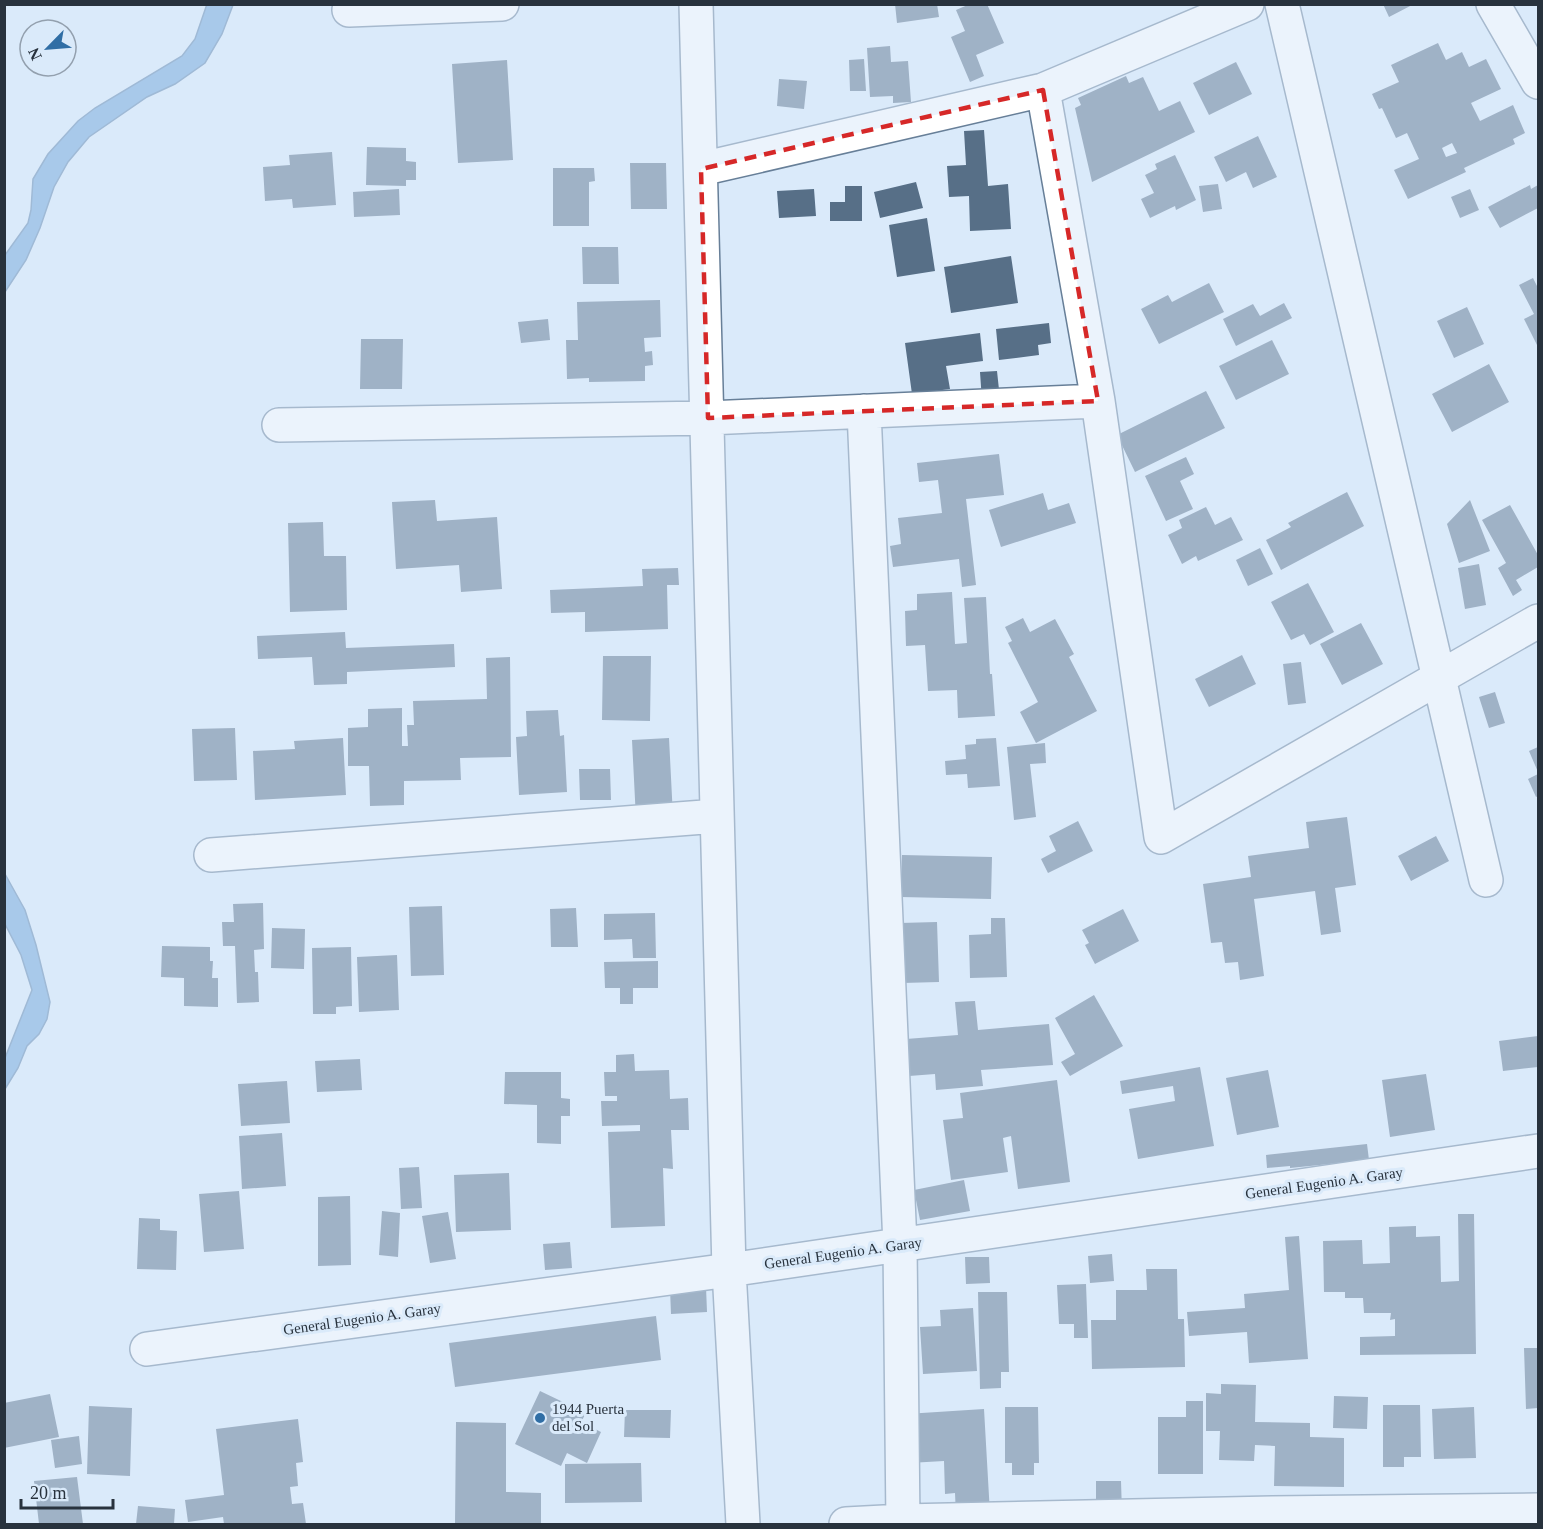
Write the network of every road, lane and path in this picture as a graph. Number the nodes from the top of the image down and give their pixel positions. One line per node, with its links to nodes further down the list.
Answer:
1 (502, 4): 6 (street)
2 (696, 4): 9 (street)
3 (1247, 4): 8 (street)
4 (1282, 4): 15 (street)
5 (1493, 4): 7 (street)
6 (349, 10)
7 (1539, 82)
8 (1043, 90): 9 (street); 10 (street)
9 (700, 169): 12 (street)
10 (1098, 401): 11 (street); 15 (street)
11 (864, 411): 12 (street); 20 (street)
12 (708, 418): 13 (street); 16 (street)
13 (279, 425)
14 (1539, 621): 15 (street)
15 (1439, 678): 18 (street)
16 (717, 816): 17 (street); 21 (street)
17 (211, 855)
18 (1486, 879)
19 (1539, 1151): 20 (street, General Eugenio A. Garay)
20 (900, 1245): 21 (street, General Eugenio A. Garay); 25 (street)
21 (729, 1270): 22 (street, General Eugenio A. Garay); 26 (street)
22 (147, 1349)
23 (1539, 1510): 24 (street)
24 (1272, 1519): 25 (street)
25 (903, 1523): 27 (street)
26 (743, 1524)
27 (846, 1524)

